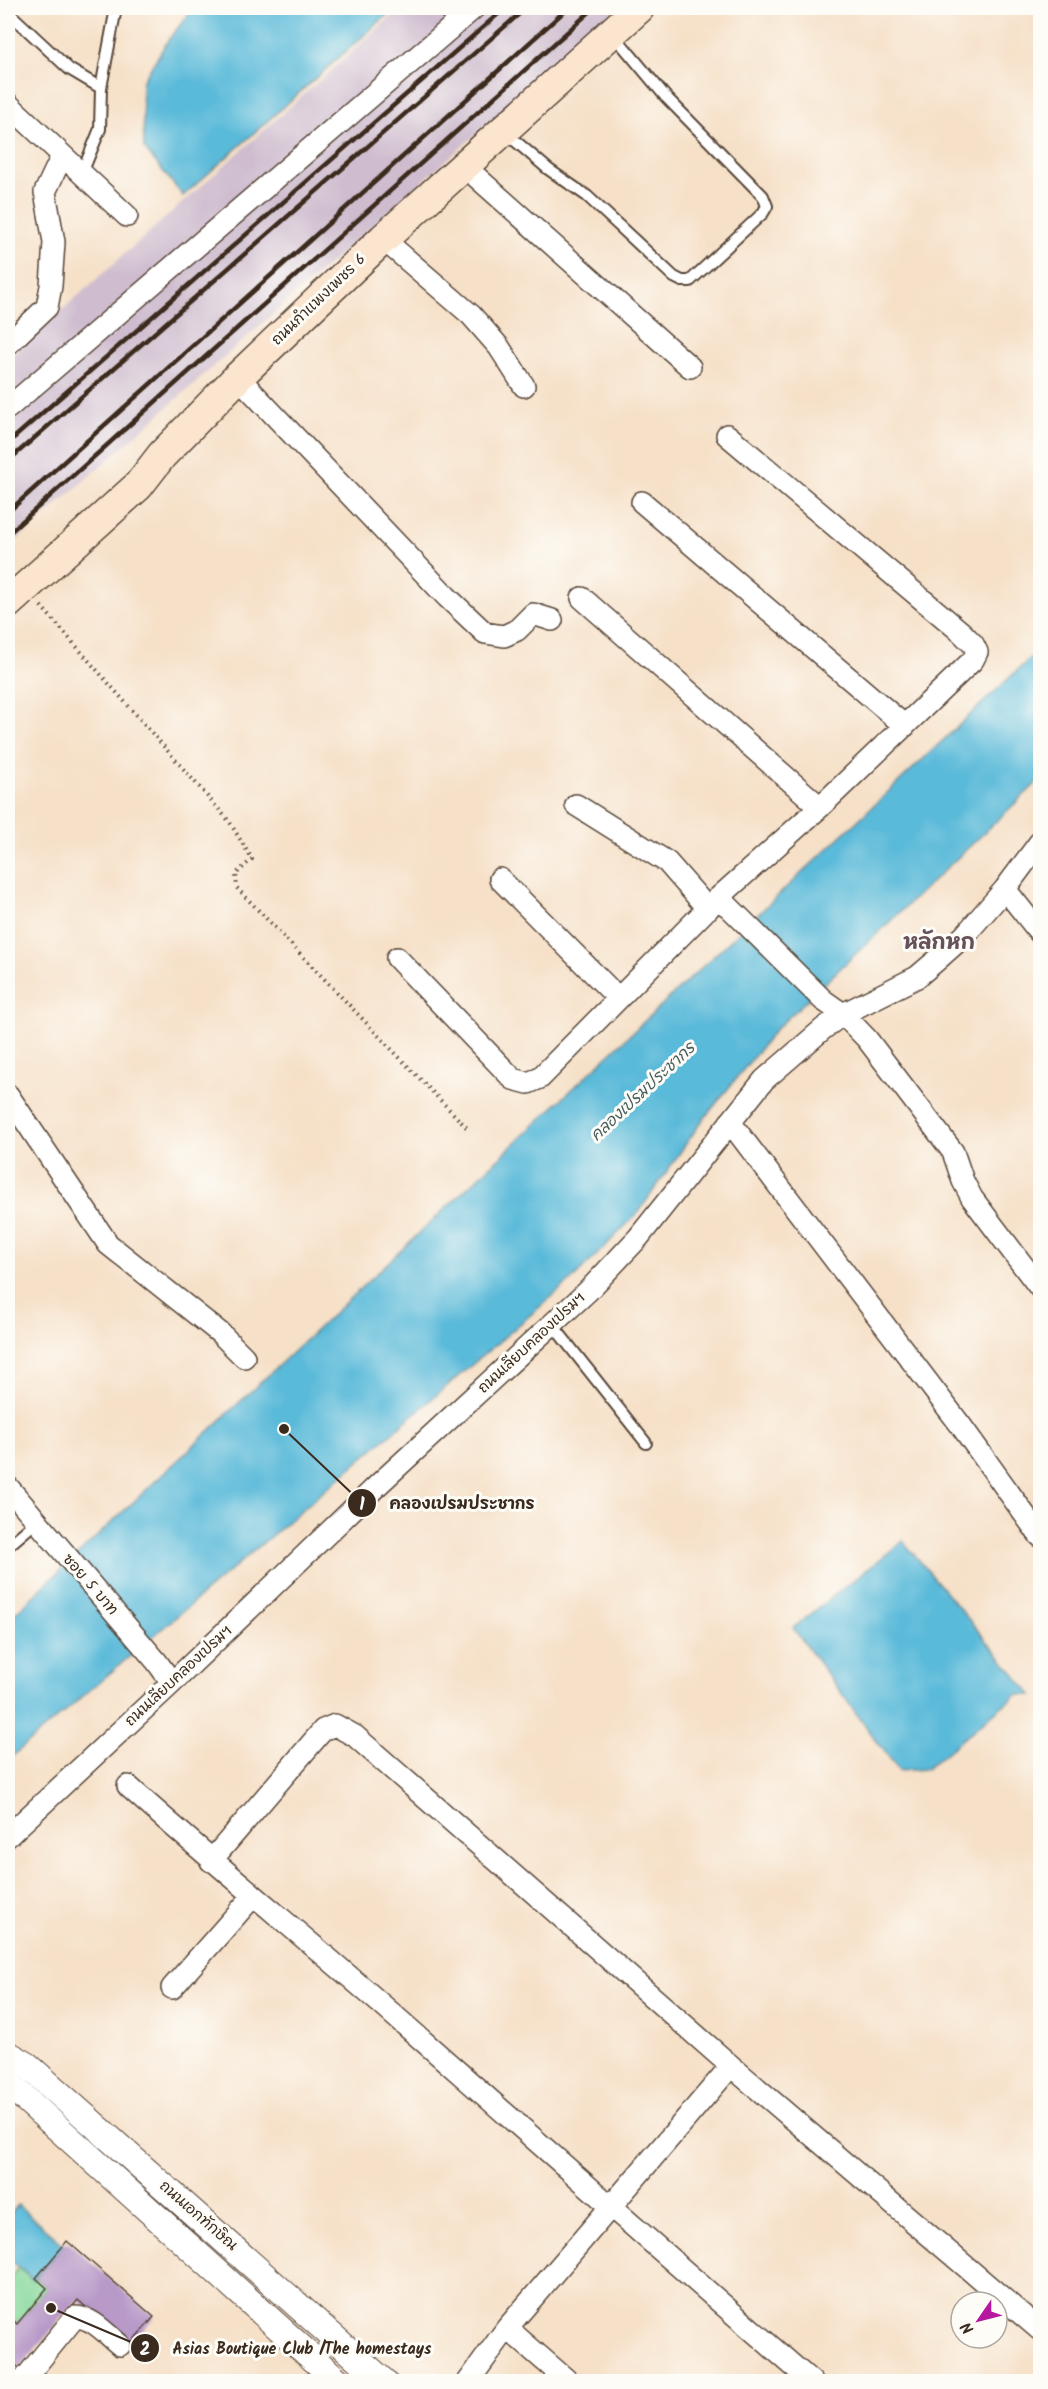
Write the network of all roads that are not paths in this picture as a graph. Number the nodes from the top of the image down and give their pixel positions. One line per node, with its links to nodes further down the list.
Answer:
1 (116, 8): 6 (lane)
2 (474, 8): 18 (street)
3 (639, 8): 5 (main road, ถนนกำแพงเพชร 6)
4 (8, 12): 6 (lane)
5 (611, 32): 8 (main road, ถนนกำแพงเพชร 6); 8 (lane)
6 (101, 88): 11 (lane)
7 (8, 104): 9 (street)
8 (502, 130): 10 (main road, ถนนกำแพงเพชร 6)
9 (62, 156): 11 (street); 14 (street)
10 (462, 165): 13 (main road, ถนนกำแพงเพชร 6); 15 (street)
11 (82, 173): 12 (street)
12 (127, 216)
13 (383, 239): 16 (main road, ถนนกำแพงเพชร 6); 17 (street)
14 (8, 344)
15 (690, 367)
16 (238, 377): 21 (main road, ถนนกำแพงเพชร 6); 23 (street)
17 (524, 386)
18 (8, 408)
19 (727, 435): 24 (street)
20 (642, 502): 24 (street)
21 (16, 595)
22 (582, 598): 26 (street)
23 (552, 620)
24 (905, 726): 26 (street)
25 (576, 805): 30 (street)
26 (820, 807): 30 (street)
27 (1041, 842): 29 (street, ถนนเลียบคลองเปรมฯ)
28 (500, 879): 33 (street)
29 (1005, 889): 31 (street); 34 (street, ถนนเลียบคลองเปรมฯ)
30 (718, 905): 33 (street); 34 (street)
31 (1041, 933)
32 (397, 958): 33 (street)
33 (618, 998)
34 (843, 1014): 36 (street, ถนนเลียบคลองเปรมฯ); 37 (street)
35 (8, 1095): 39 (street)
36 (730, 1122): 38 (street, ถนนเลียบคลองเปรมฯ); 43 (street)
37 (1041, 1288)
38 (552, 1324): 40 (lane); 45 (street, ถนนเลียบคลองเปรมฯ)
39 (244, 1357)
40 (646, 1443)
41 (8, 1487): 42 (street, ซอย 5 บาท)
42 (36, 1522): 44 (lane); 45 (street, ซอย 5 บาท)
43 (1041, 1536)
44 (8, 1546)
45 (172, 1683): 47 (street, ถนนเลียบคลองเปรมฯ)
46 (128, 1786): 48 (street)
47 (8, 1836)
48 (211, 1861): 49 (street); 52 (street)
49 (253, 1896): 50 (street); 54 (street)
50 (172, 1988)
51 (8, 2054): 60 (street, ถนนเอกทักษิณ)
52 (731, 2066): 54 (street); 56 (street)
53 (8, 2083): 59 (street, ถนนเอกทักษิณ)
54 (609, 2207): 55 (street); 63 (street)
55 (507, 2328): 61 (street); 62 (street)
56 (1041, 2330)
57 (120, 2345): 58 (street)
58 (22, 2382)
59 (339, 2382)
60 (384, 2382)
61 (468, 2382)
62 (569, 2382)
63 (812, 2382)

